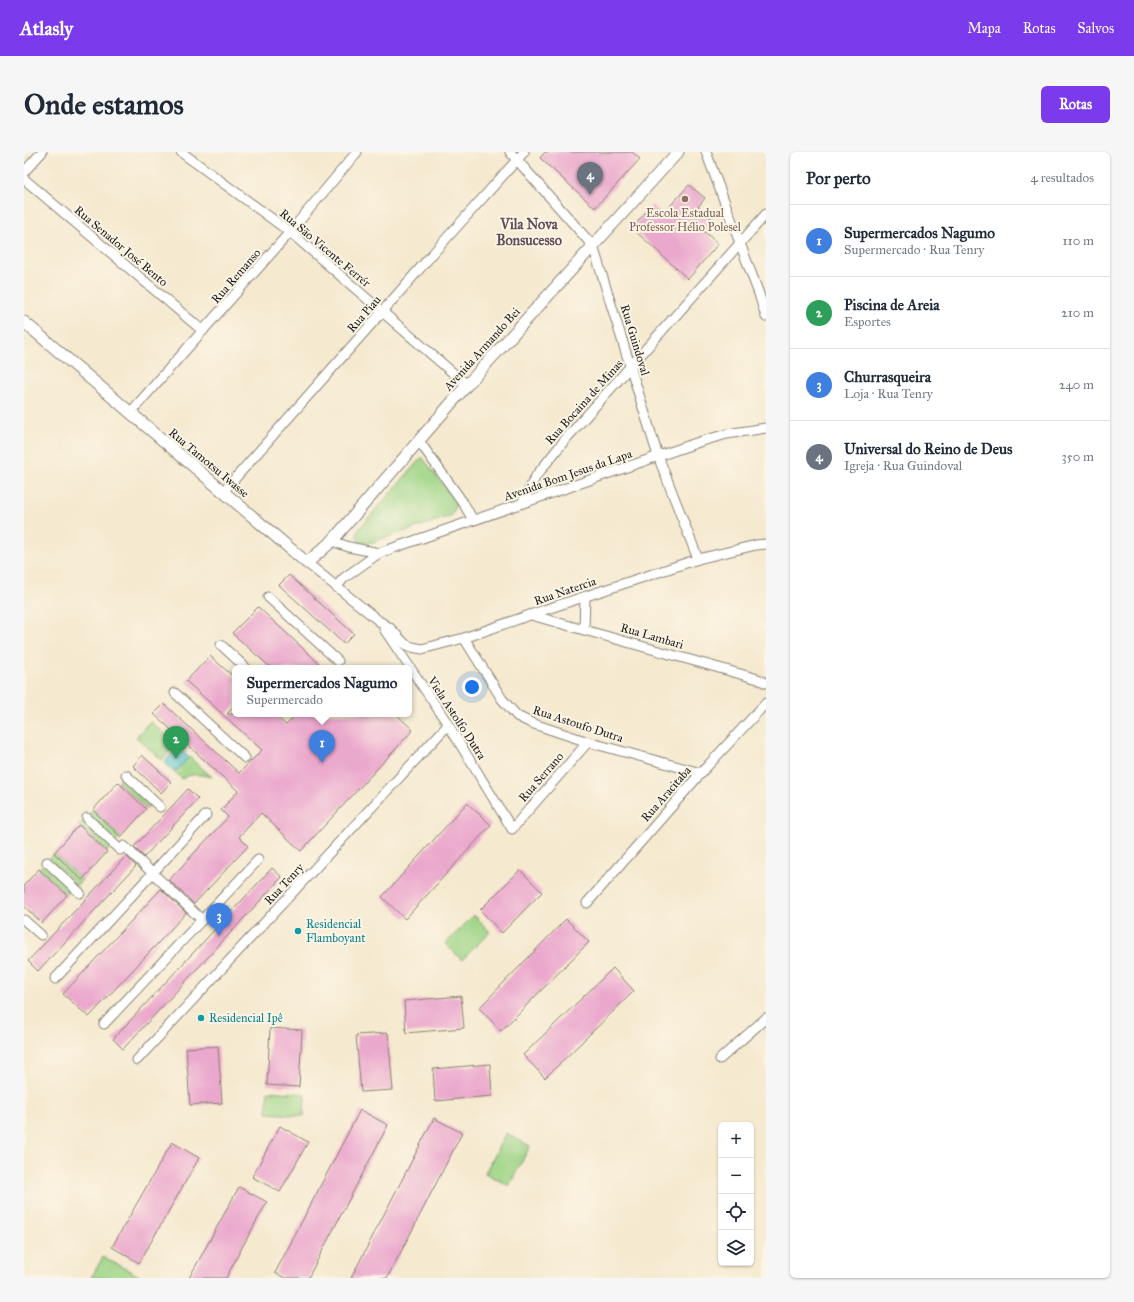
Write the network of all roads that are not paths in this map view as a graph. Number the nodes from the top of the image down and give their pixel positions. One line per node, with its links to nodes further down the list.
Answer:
1 (42, 152): 9 (street)
2 (181, 152): 12 (street, Rua São Vicente Ferrér)
3 (357, 152): 12 (street, Rua Remanso)
4 (510, 152): 8 (street, Rua Guindoval)
5 (524, 152): 8 (street, Rua Piau)
6 (678, 152): 14 (street, Avenida Armando Bei)
7 (706, 152): 13 (street)
8 (517, 160): 14 (street, Rua Guindoval); 16 (street, Rua Piau)
9 (24, 172)
10 (24, 179): 19 (street, Rua Senador José Bento)
11 (766, 214): 13 (street, Rua Bocaina de Minas)
12 (290, 232): 16 (street, Rua São Vicente Ferrér); 19 (street, Rua Remanso)
13 (740, 245): 15 (street); 20 (street, Rua Bocaina de Minas)
14 (593, 246): 20 (street, Rua Guindoval); 21 (street, Avenida Armando Bei)
15 (762, 295): 17 (street)
16 (382, 312): 21 (street, Rua São Vicente Ferrér); 26 (street, Rua Piau)
17 (766, 317)
18 (24, 322): 22 (street, Rua Tamotsu Iwasse)
19 (203, 331): 22 (street, Rua Remanso)
20 (631, 367): 25 (street, Rua Guindoval); 27 (street, Rua Bocaina de Minas)
21 (467, 385): 24 (street, Avenida Armando Bei)
22 (130, 413): 26 (street, Rua Tamotsu Iwasse)
23 (766, 428): 25 (street, Avenida Bom Jesus da Lapa)
24 (419, 441): 28 (street); 29 (street, Avenida Armando Bei)
25 (658, 456): 27 (street, Avenida Bom Jesus da Lapa); 32 (street, Rua Guindoval)
26 (223, 492): 33 (street, Rua Tamotsu Iwasse)
27 (522, 503): 28 (street, Avenida Bom Jesus da Lapa)
28 (473, 520): 31 (street, Avenida Bom Jesus da Lapa)
29 (332, 541): 31 (street); 33 (street, Avenida Armando Bei)
30 (766, 544): 32 (street, Rua Natercia)
31 (379, 553): 34 (street, Avenida Bom Jesus da Lapa)
32 (698, 559): 36 (street, Rua Natercia)
33 (307, 563): 34 (street, Rua Tamotsu Iwasse)
34 (336, 587): 38 (street, Rua Tamotsu Iwasse)
35 (268, 597): 42 (street)
36 (584, 597): 37 (street, Rua Natercia); 39 (street)
37 (531, 615): 39 (street, Rua Lambari); 40 (street, Rua Natercia)
38 (379, 621): 40 (street, Rua Natercia); 44 (street, Viela Astolfo Dutra)
39 (584, 630): 46 (street, Rua Lambari)
40 (464, 638): 50 (street, Rua Astoufo Dutra)
41 (221, 645): 43 (street)
42 (338, 662)
43 (243, 665)
44 (408, 665)
45 (412, 671): 49 (street, Viela Astolfo Dutra)
46 (766, 683)
47 (175, 693): 51 (street)
48 (766, 703): 52 (street, Rua Aracitaba)
49 (448, 725): 57 (street, Viela Astolfo Dutra); 70 (street, Rua Tenry)
50 (588, 742): 52 (street, Rua Astoufo Dutra); 57 (street, Rua Serrano)
51 (245, 758)
52 (701, 773): 62 (street, Rua Aracitaba)
53 (126, 775): 54 (street)
54 (160, 807)
55 (206, 815): 60 (street)
56 (87, 818): 60 (street)
57 (512, 829)
58 (258, 860): 64 (street)
59 (47, 862): 61 (street)
60 (153, 873): 64 (street); 66 (street)
61 (80, 893)
62 (587, 903)
63 (24, 920): 65 (street)
64 (202, 920): 68 (street)
65 (41, 935)
66 (55, 979)
67 (766, 1018): 69 (street)
68 (104, 1024)
69 (720, 1059)
70 (137, 1060)

